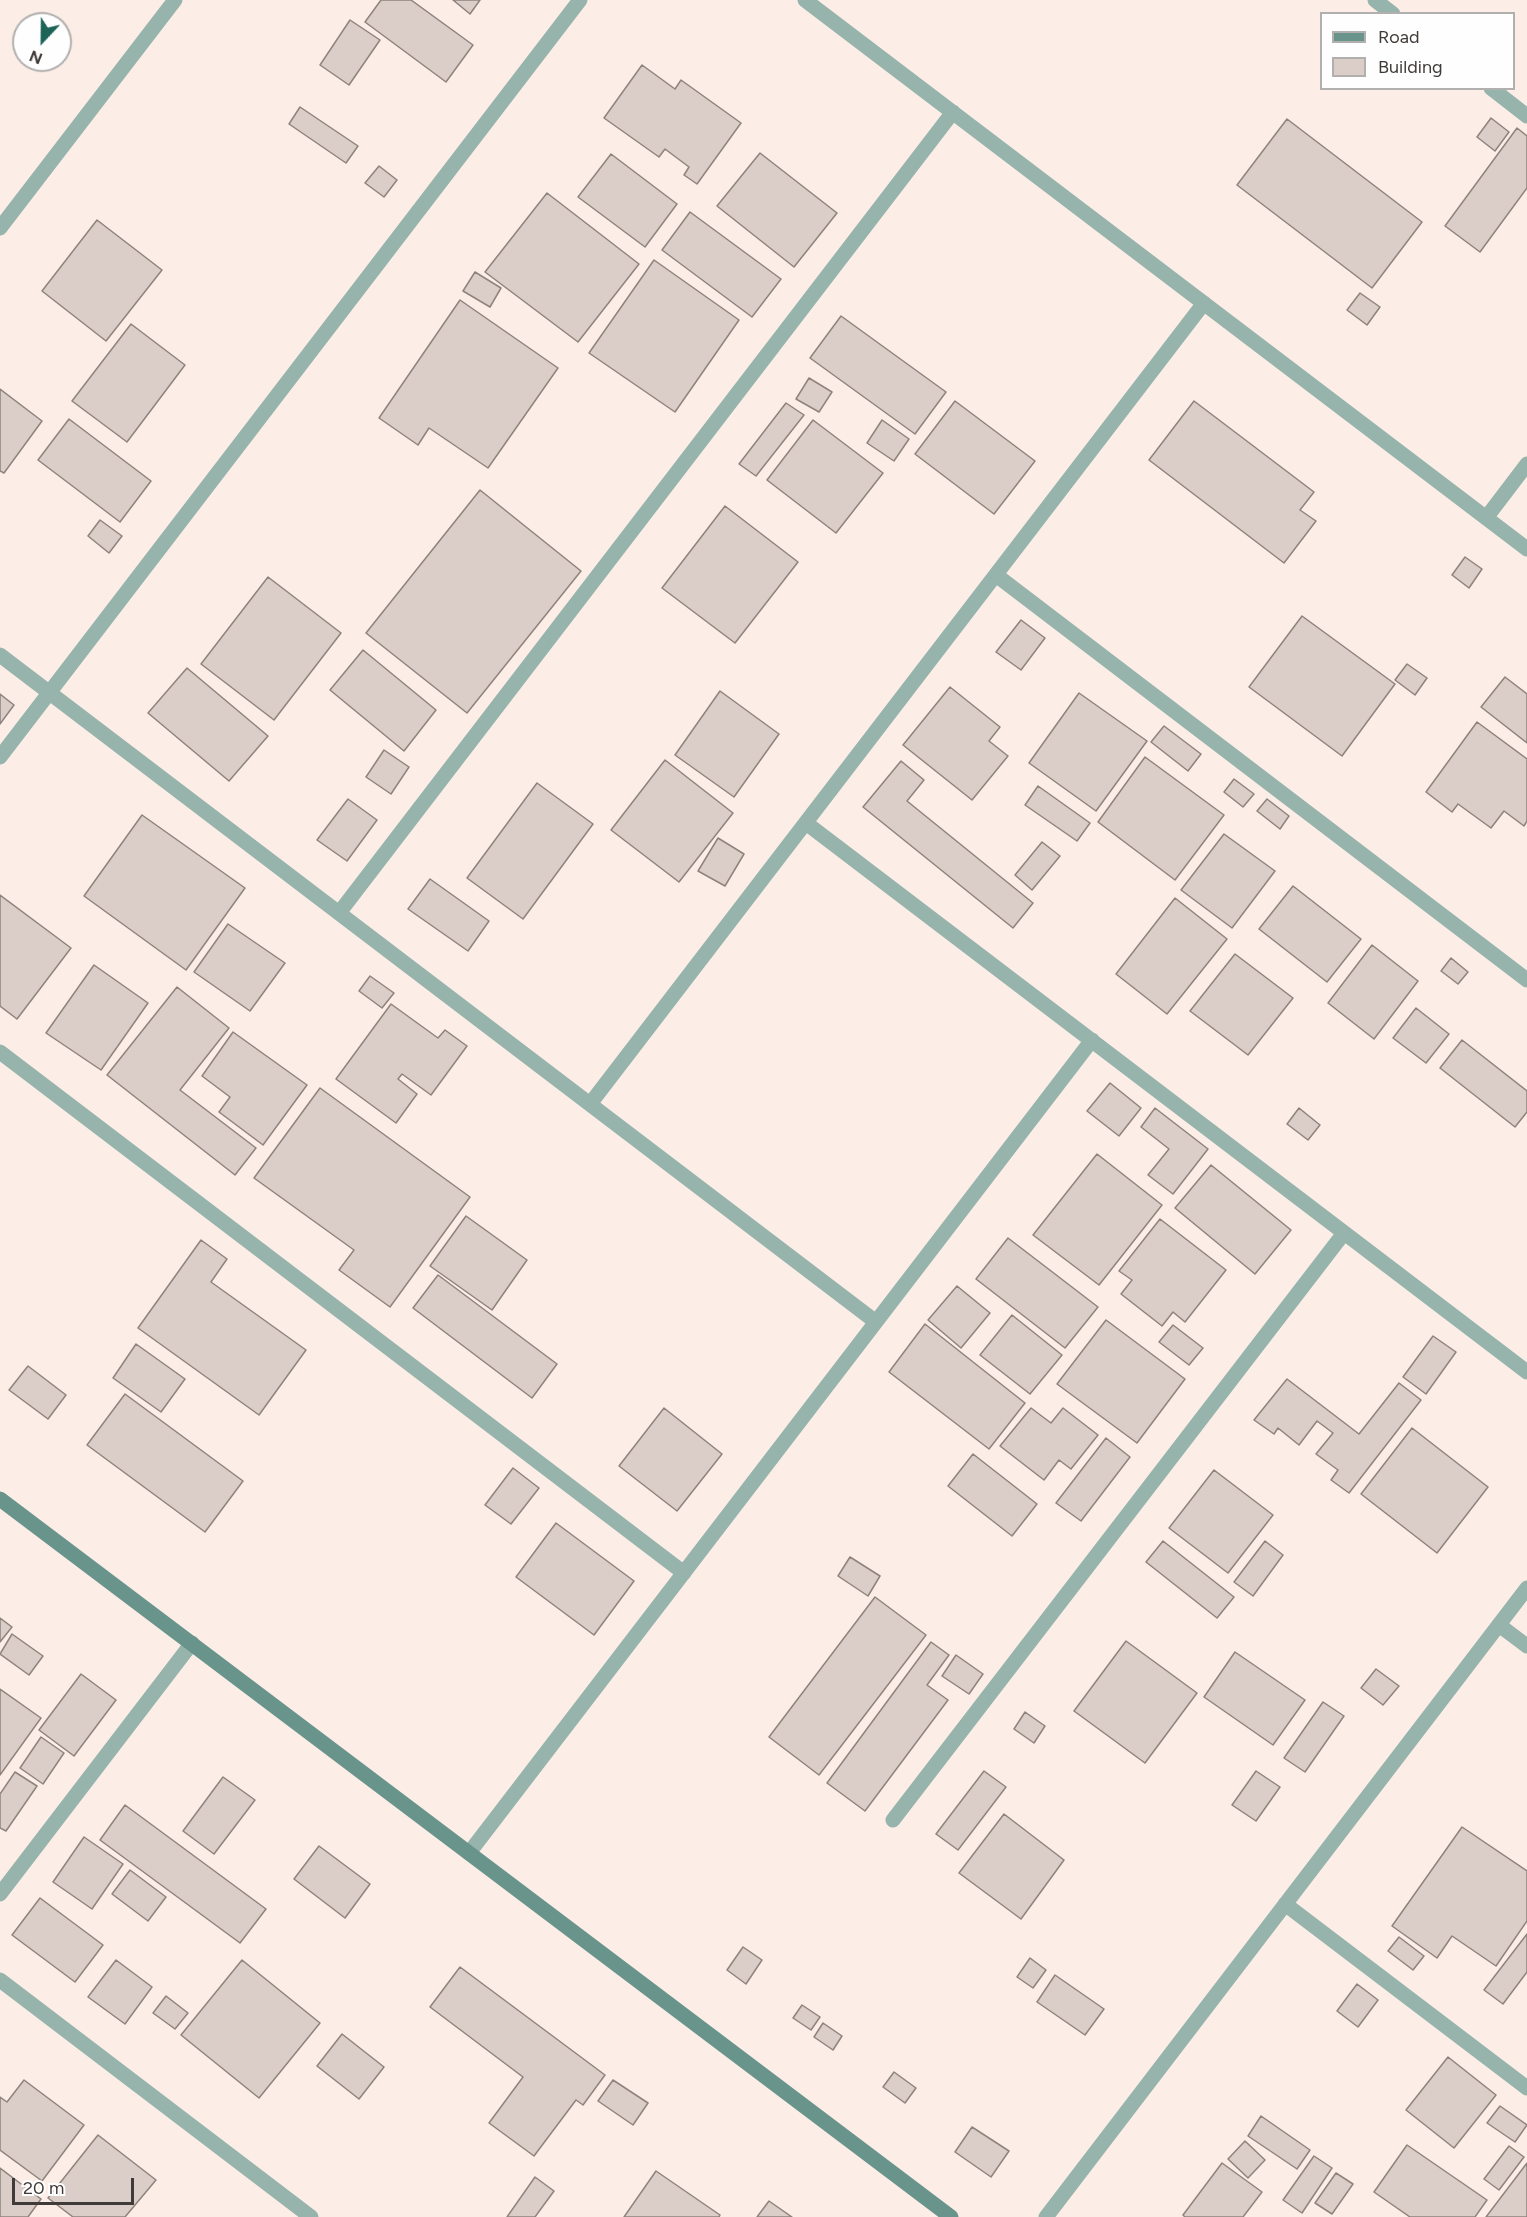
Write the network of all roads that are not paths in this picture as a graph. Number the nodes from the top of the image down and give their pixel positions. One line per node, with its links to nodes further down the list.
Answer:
1 (175, 0): 9 (street)
2 (580, 0): 16 (street)
3 (805, 0): 7 (street)
4 (1375, 0): 5 (street)
5 (1390, 12)
6 (1494, 90): 8 (street)
7 (952, 112): 10 (street); 19 (street)
8 (1527, 116)
9 (0, 228)
10 (1204, 303): 12 (street); 14 (street)
11 (1527, 464): 12 (street)
12 (1486, 518): 13 (street)
13 (1527, 549)
14 (996, 575): 18 (street); 20 (street)
15 (0, 655): 16 (street)
16 (49, 693): 17 (street); 19 (street)
17 (0, 757)
18 (806, 823): 21 (street); 23 (street)
19 (339, 913): 23 (street)
20 (1527, 980)
21 (1092, 1040): 24 (street); 25 (street)
22 (0, 1052): 28 (street)
23 (590, 1104): 25 (street)
24 (1344, 1233): 26 (street); 33 (street)
25 (876, 1322): 28 (street)
26 (1527, 1372)
27 (0, 1499): 31 (main road)
28 (684, 1573): 34 (street)
29 (1527, 1588): 30 (street)
30 (1499, 1625): 32 (street); 36 (street)
31 (192, 1643): 34 (main road); 35 (street)
32 (1527, 1646)
33 (893, 1821)
34 (469, 1853): 40 (main road)
35 (0, 1894)
36 (1286, 1904): 38 (street); 41 (street)
37 (0, 1980): 39 (street)
38 (1527, 2088)
39 (311, 2217)
40 (951, 2217)
41 (1046, 2217)

